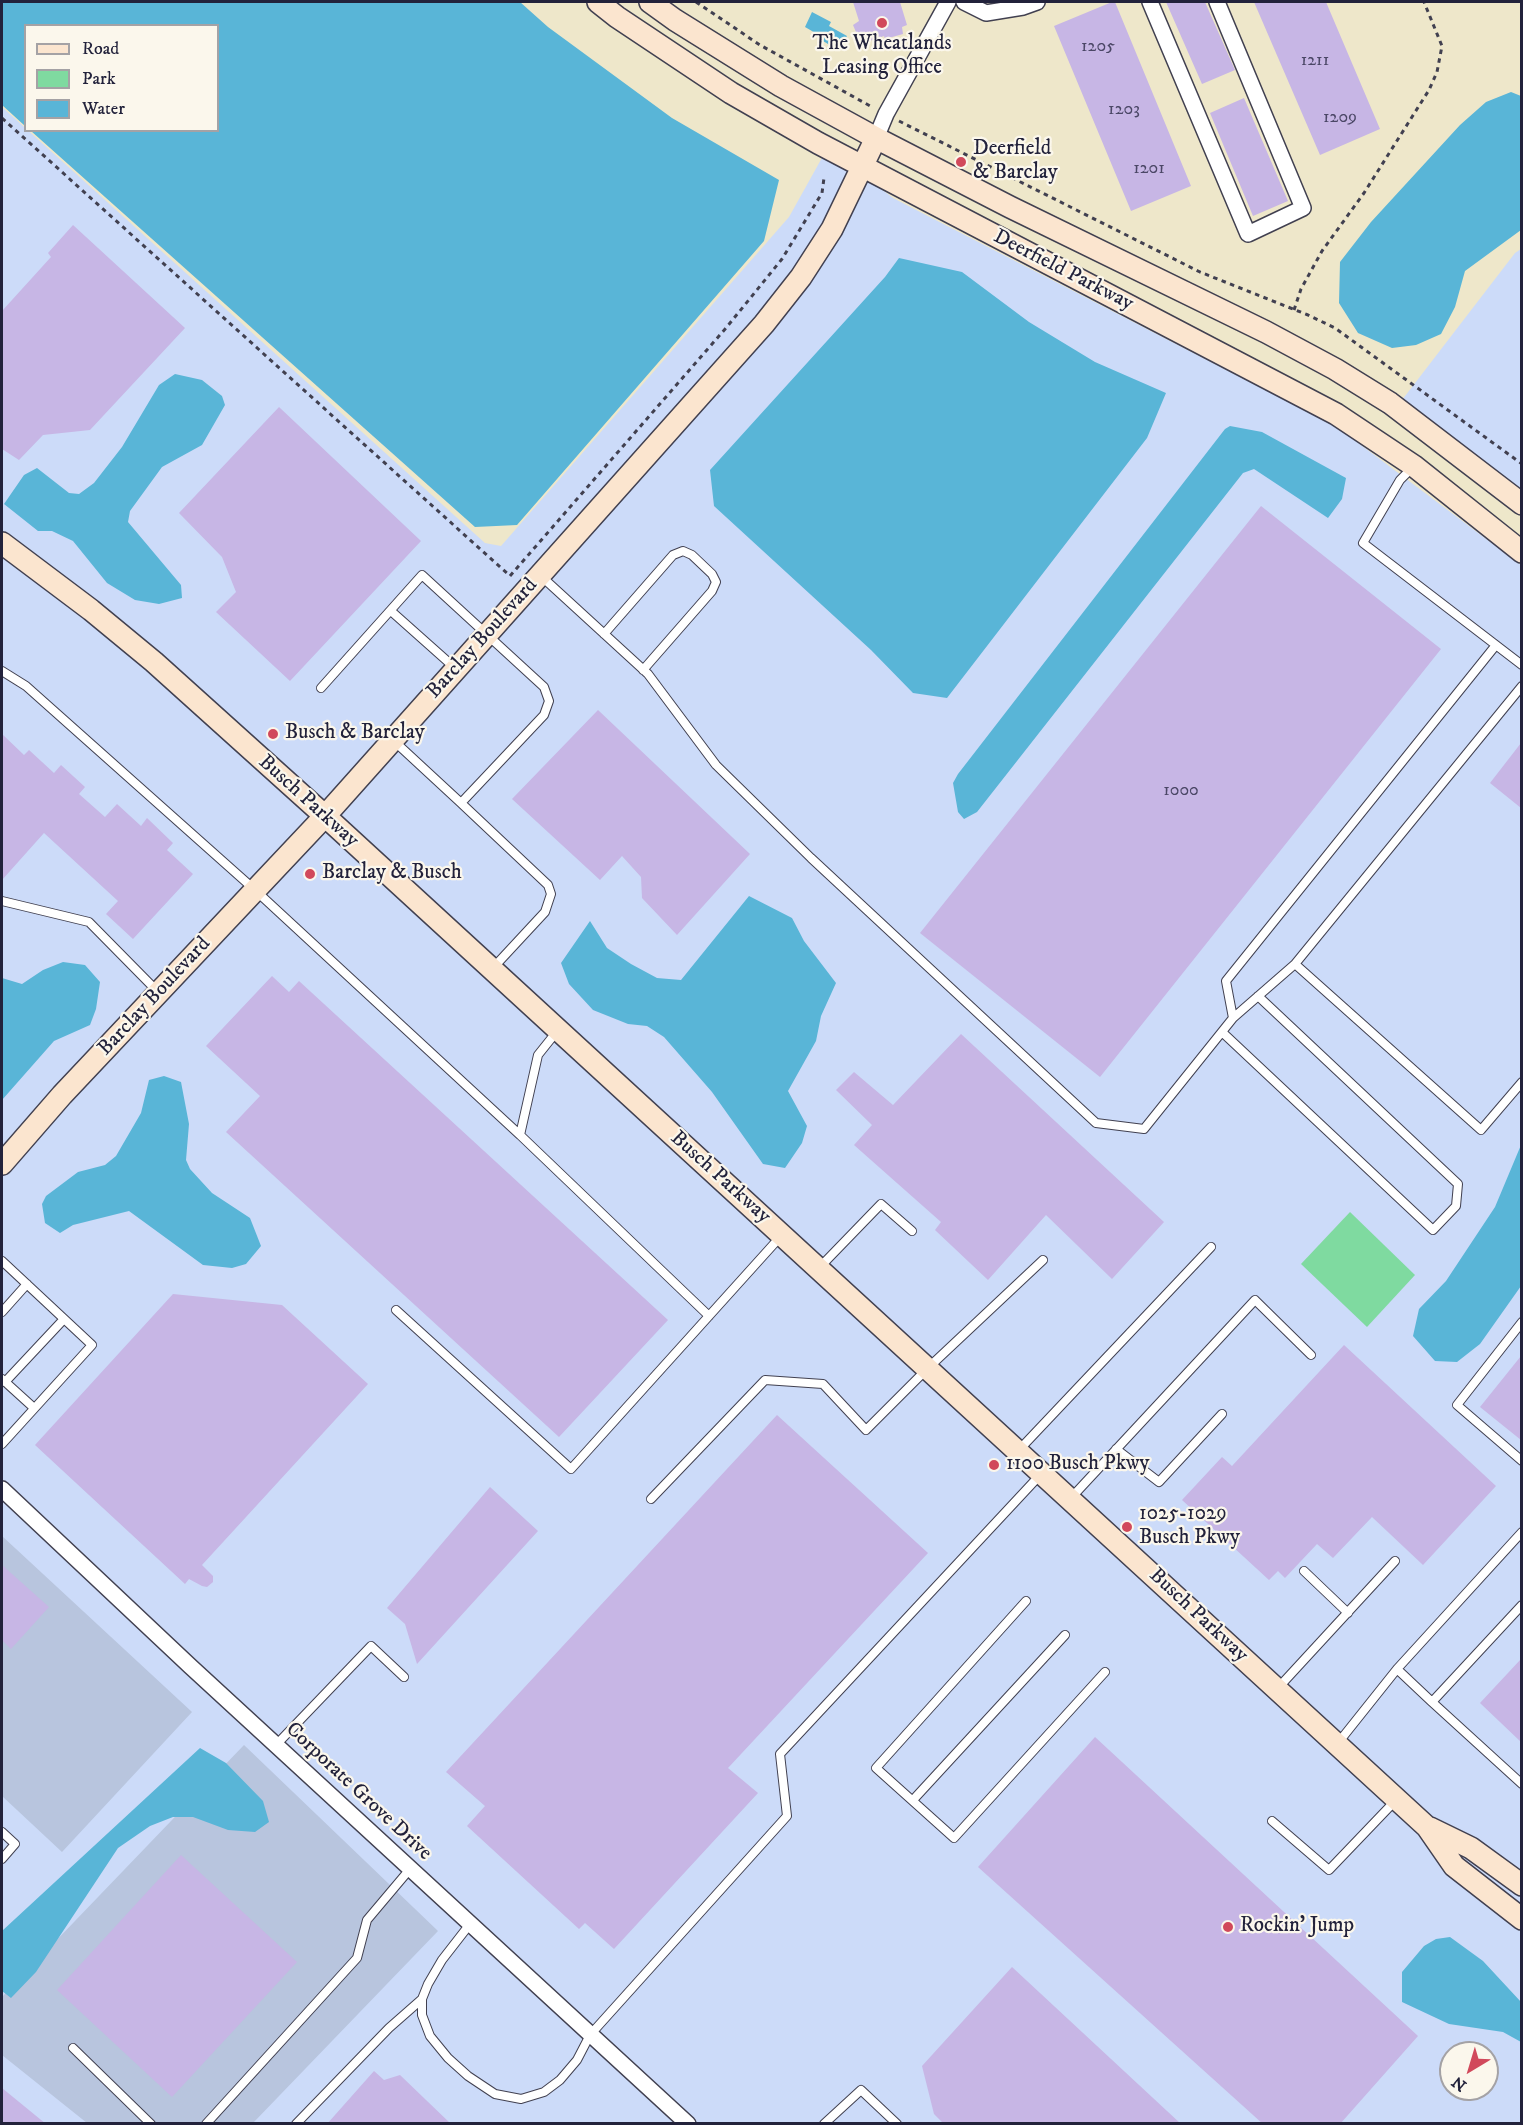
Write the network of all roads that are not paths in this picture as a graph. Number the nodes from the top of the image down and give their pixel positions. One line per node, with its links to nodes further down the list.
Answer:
1 (598, 2): 9 (street, Deerfield Parkway)
2 (650, 2): 8 (street, Deerfield Parkway)
3 (948, 2): 8 (street)
4 (964, 2): 5 (street)
5 (1037, 2)
6 (1150, 2): 7 (street)
7 (1217, 2)
8 (876, 138): 9 (street, Barclay Boulevard); 11 (street, Deerfield Parkway)
9 (863, 168): 10 (street, Deerfield Parkway); 14 (street, Barclay Boulevard)
10 (1414, 466): 13 (street, Deerfield Parkway); 18 (lane)
11 (1521, 504)
12 (2, 543): 27 (street, Busch Parkway)
13 (1521, 552)
14 (533, 583): 16 (street, Barclay Boulevard); 17 (lane)
15 (391, 611): 16 (lane); 20 (lane); 24 (lane)
16 (487, 634): 20 (street, Barclay Boulevard); 26 (lane)
17 (604, 634): 21 (lane); 21 (lane)
18 (1496, 645): 19 (lane); 34 (lane)
19 (1521, 665)
20 (456, 669): 25 (street, Barclay Boulevard)
21 (643, 670): 36 (lane)
22 (2, 671): 28 (lane)
23 (1521, 686): 30 (lane)
24 (321, 688)
25 (393, 740): 26 (lane); 27 (street, Barclay Boulevard)
26 (461, 803): 31 (lane)
27 (325, 816): 28 (street, Barclay Boulevard); 31 (street, Busch Parkway)
28 (255, 890): 32 (street, Barclay Boulevard); 38 (lane)
29 (2, 901): 32 (lane)
30 (1295, 964): 33 (lane); 37 (lane)
31 (492, 970): 35 (street, Busch Parkway)
32 (159, 993): 39 (street, Barclay Boulevard)
33 (1258, 996): 34 (lane); 36 (lane)
34 (1233, 1018): 36 (lane)
35 (558, 1030): 38 (lane); 41 (street, Busch Parkway)
36 (1222, 1032)
37 (1521, 1082)
38 (520, 1135): 49 (lane)
39 (2, 1164)
40 (912, 1231): 45 (lane)
41 (782, 1235): 45 (street, Busch Parkway); 49 (lane)
42 (1211, 1248): 59 (lane)
43 (1043, 1260): 53 (lane)
44 (2, 1261): 46 (lane)
45 (819, 1269): 53 (street, Busch Parkway)
46 (27, 1284): 48 (lane); 50 (lane)
47 (396, 1310): 49 (lane)
48 (2, 1312)
49 (709, 1316)
50 (64, 1319): 54 (lane); 55 (lane)
51 (1521, 1322): 60 (lane)
52 (1311, 1355): 58 (lane)
53 (928, 1368): 59 (street, Busch Parkway); 63 (lane)
54 (3, 1381): 55 (lane)
55 (34, 1408): 57 (lane)
56 (1222, 1414): 58 (lane)
57 (2, 1444)
58 (1116, 1449): 64 (lane)
59 (1018, 1451): 61 (street, Busch Parkway)
60 (1521, 1461)
61 (1042, 1473): 64 (street, Busch Parkway); 91 (lane)
62 (2, 1489): 78 (street, Corporate Grove Drive)
63 (651, 1499)
64 (1070, 1499): 75 (street, Busch Parkway)
65 (1521, 1532): 72 (lane)
66 (1395, 1561): 70 (lane)
67 (1304, 1571): 70 (lane)
68 (1026, 1601): 81 (lane)
69 (1521, 1605): 76 (lane)
70 (1348, 1613): 75 (lane)
71 (1065, 1635): 81 (lane)
72 (1397, 1669): 76 (lane); 77 (lane)
73 (1106, 1672): 81 (lane)
74 (404, 1677): 78 (lane)
75 (1277, 1689): 77 (street, Busch Parkway)
76 (1432, 1702): 79 (lane)
77 (1337, 1744): 80 (street, Busch Parkway)
78 (276, 1745): 86 (street, Corporate Grove Drive)
79 (1521, 1784)
80 (1397, 1799): 82 (lane); 83 (street, Busch Parkway)
81 (912, 1800)
82 (1272, 1821)
83 (1427, 1827): 87 (street, Busch Parkway); 88 (street, Busch Parkway)
84 (2, 1832): 85 (lane)
85 (2, 1859)
86 (410, 1869): 89 (street, Corporate Grove Drive); 94 (lane)
87 (1521, 1885)
88 (1521, 1919)
89 (470, 1924): 90 (lane); 91 (street, Corporate Grove Drive)
90 (423, 1998): 91 (lane); 95 (lane)
91 (590, 2035): 96 (street, Corporate Grove Drive)
92 (73, 2048): 93 (lane)
93 (151, 2124)
94 (206, 2124)
95 (296, 2124)
96 (688, 2124)
97 (824, 2124): 98 (lane)
98 (897, 2124)

